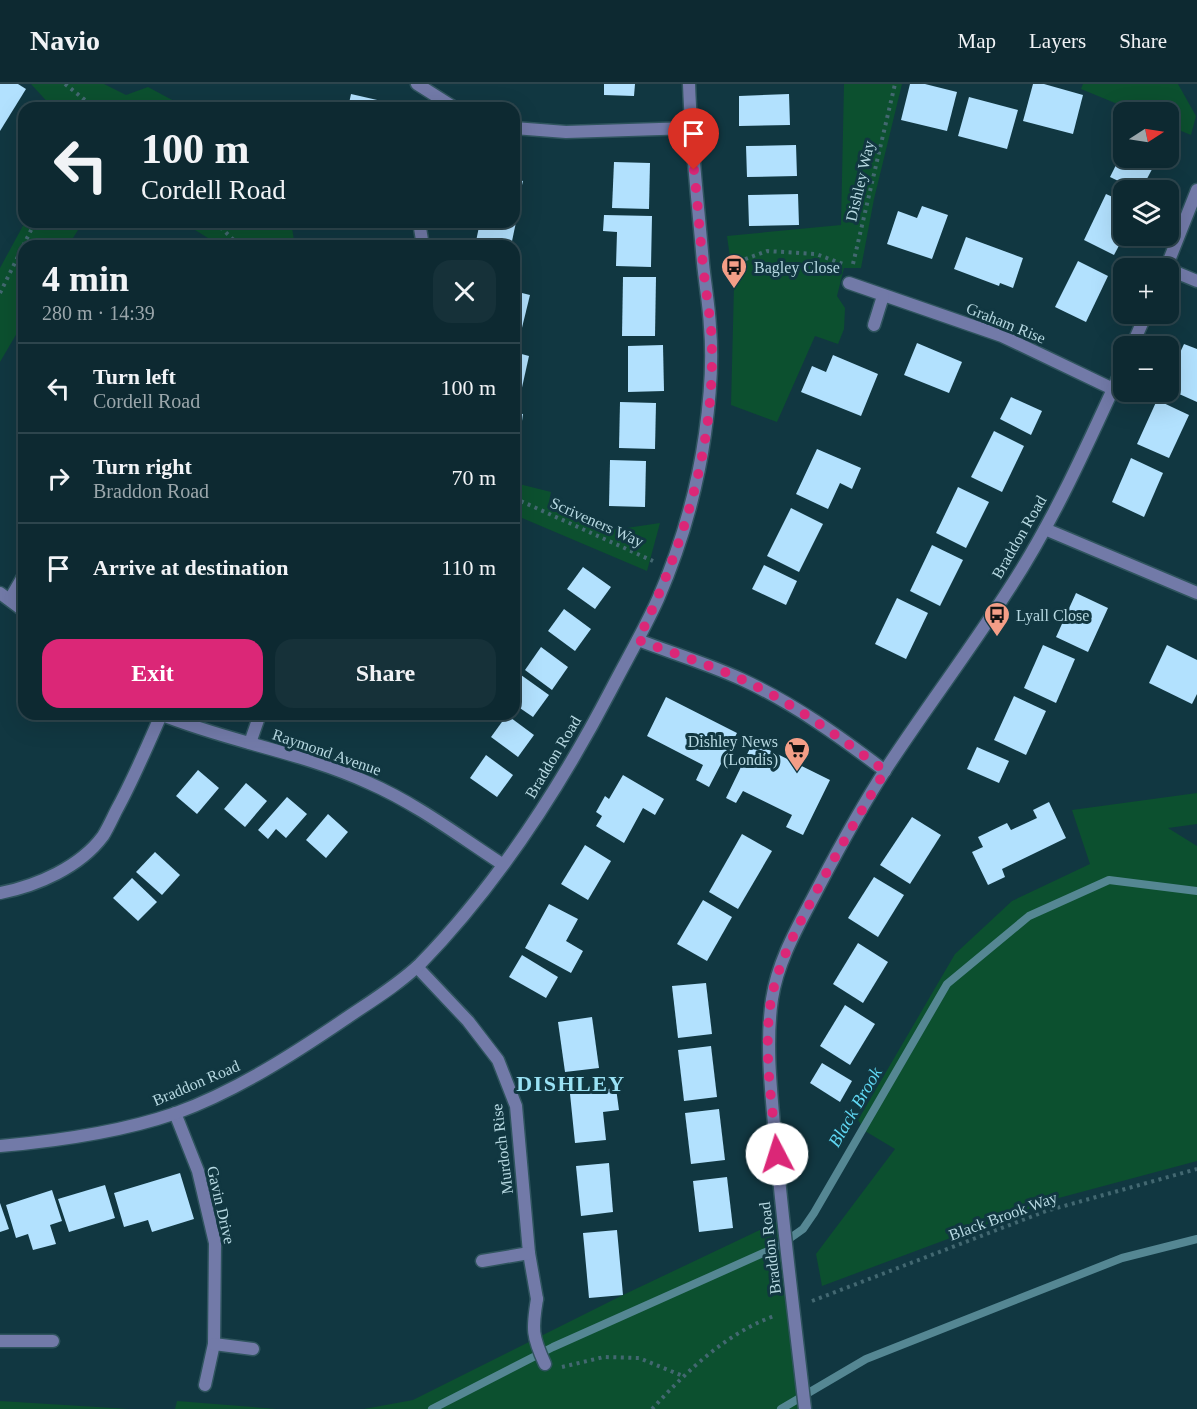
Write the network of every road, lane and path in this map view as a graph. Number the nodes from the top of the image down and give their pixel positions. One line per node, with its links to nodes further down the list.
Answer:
1 (65, 84): 5 (path)
2 (417, 84): 6 (street)
3 (689, 84): 7 (street, Braddon Road)
4 (895, 84): 15 (path, Dishley Way)
5 (88, 102)
6 (444, 102)
7 (691, 128): 8 (street); 15 (street, Braddon Road)
8 (520, 129)
9 (1197, 190): 13 (street)
10 (221, 228): 11 (path)
11 (234, 240)
12 (18, 256): 18 (path)
13 (1171, 258)
14 (1179, 273): 16 (street)
15 (704, 274): 24 (street, Braddon Road)
16 (1197, 281)
17 (849, 283): 19 (street, Graham Rise)
18 (0, 293)
19 (883, 296): 20 (street); 21 (street, Graham Rise)
20 (874, 325)
21 (1113, 389): 23 (street, Braddon Road)
22 (520, 501): 24 (path, Scriveners Way)
23 (1045, 529): 26 (street); 34 (street, Braddon Road)
24 (670, 568): 29 (street, Braddon Road)
25 (18, 582): 27 (street)
26 (1197, 593)
27 (5, 596): 28 (street)
28 (18, 606)
29 (638, 640): 34 (street); 35 (street, Braddon Road)
30 (158, 720): 36 (street)
31 (179, 720): 33 (street, Raymond Avenue)
32 (258, 720): 33 (street)
33 (250, 743): 35 (street, Raymond Avenue)
34 (885, 771): 53 (street, Braddon Road)
35 (502, 864): 37 (street, Braddon Road)
36 (0, 893)
37 (417, 967): 38 (street, Braddon Road); 41 (street, Murdoch Rise)
38 (175, 1113): 39 (street, Braddon Road); 47 (street, Gavin Drive)
39 (0, 1146)
40 (1197, 1169): 43 (path, Black Brook Way)
41 (529, 1253): 42 (street); 49 (street, Murdoch Rise)
42 (482, 1261)
43 (822, 1298)
44 (773, 1317): 50 (path)
45 (0, 1341): 46 (street)
46 (53, 1341)
47 (214, 1344): 48 (street); 51 (street, Gavin Drive)
48 (253, 1349)
49 (545, 1364): 50 (path)
50 (683, 1376): 52 (path)
51 (206, 1385)
52 (652, 1409)
53 (805, 1409)

